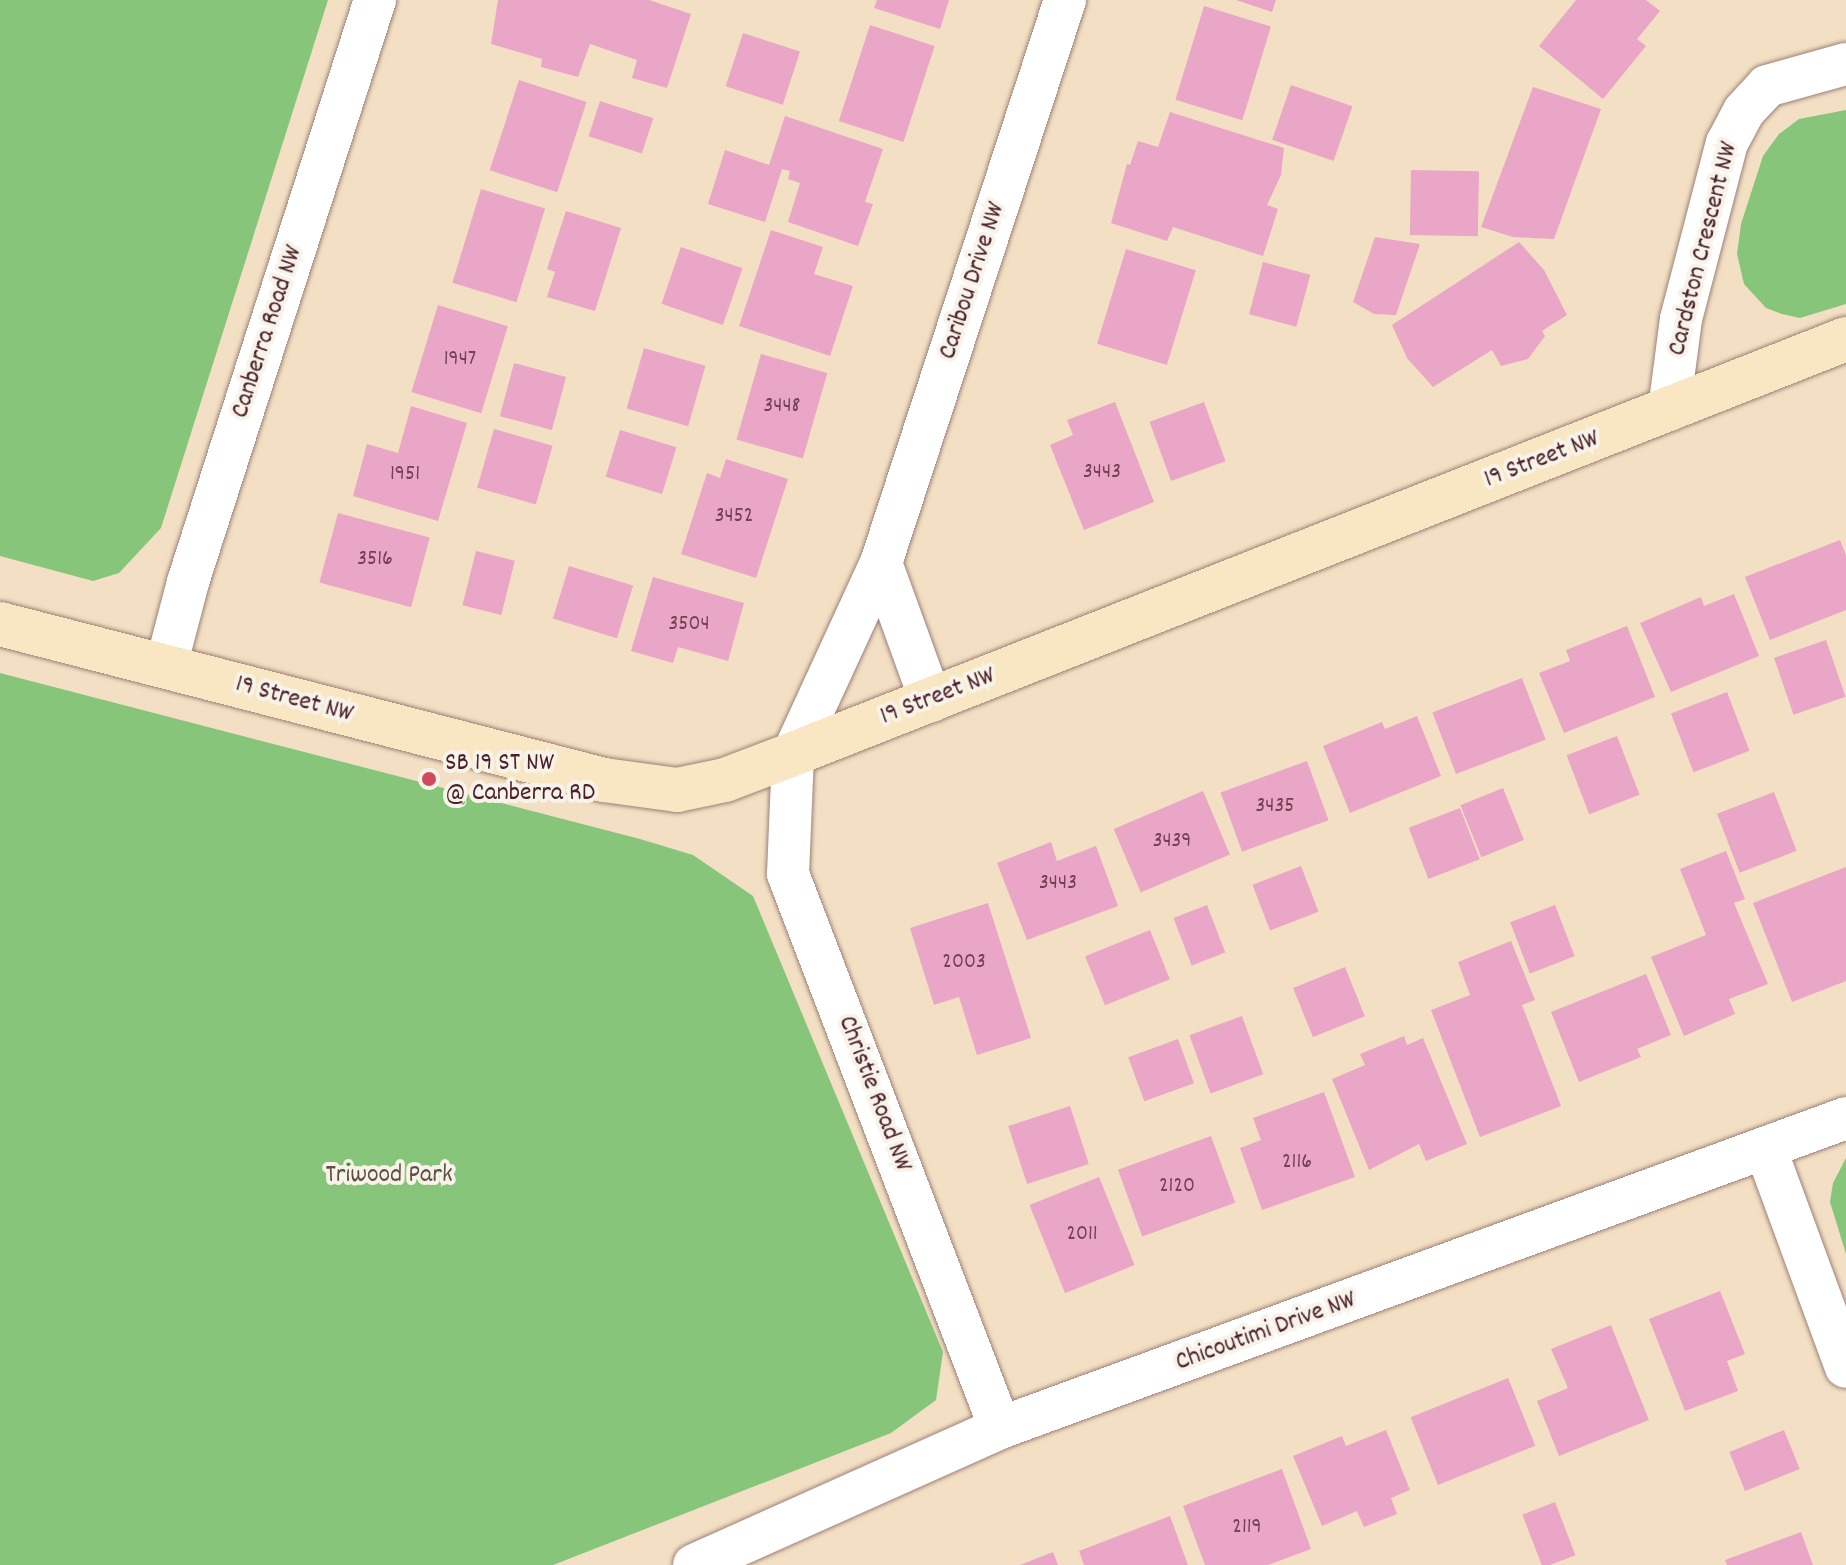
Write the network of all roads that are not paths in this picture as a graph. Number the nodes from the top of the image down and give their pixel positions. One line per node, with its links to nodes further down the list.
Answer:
1 (375, 0): 8 (street, Canberra Road NW)
2 (1065, 0): 6 (street, Caribou Drive NW)
3 (1846, 64): 5 (street, Cardston Crescent NW)
4 (1846, 339): 5 (street, 19 Street NW)
5 (1669, 410): 9 (street, 19 Street NW)
6 (881, 563): 9 (street); 10 (street, Caribou Drive NW)
7 (0, 624): 8 (street, 19 Street NW)
8 (166, 666): 10 (street, 19 Street NW)
9 (931, 701): 10 (street, 19 Street NW)
10 (793, 754): 14 (street, Christie Road NW)
11 (1846, 1118): 12 (street, Chicoutimi Drive NW)
12 (1766, 1150): 13 (street); 14 (street, Chicoutimi Drive NW)
13 (1846, 1367)
14 (1000, 1428): 15 (street, Chicoutimi Drive NW)
15 (694, 1565)

